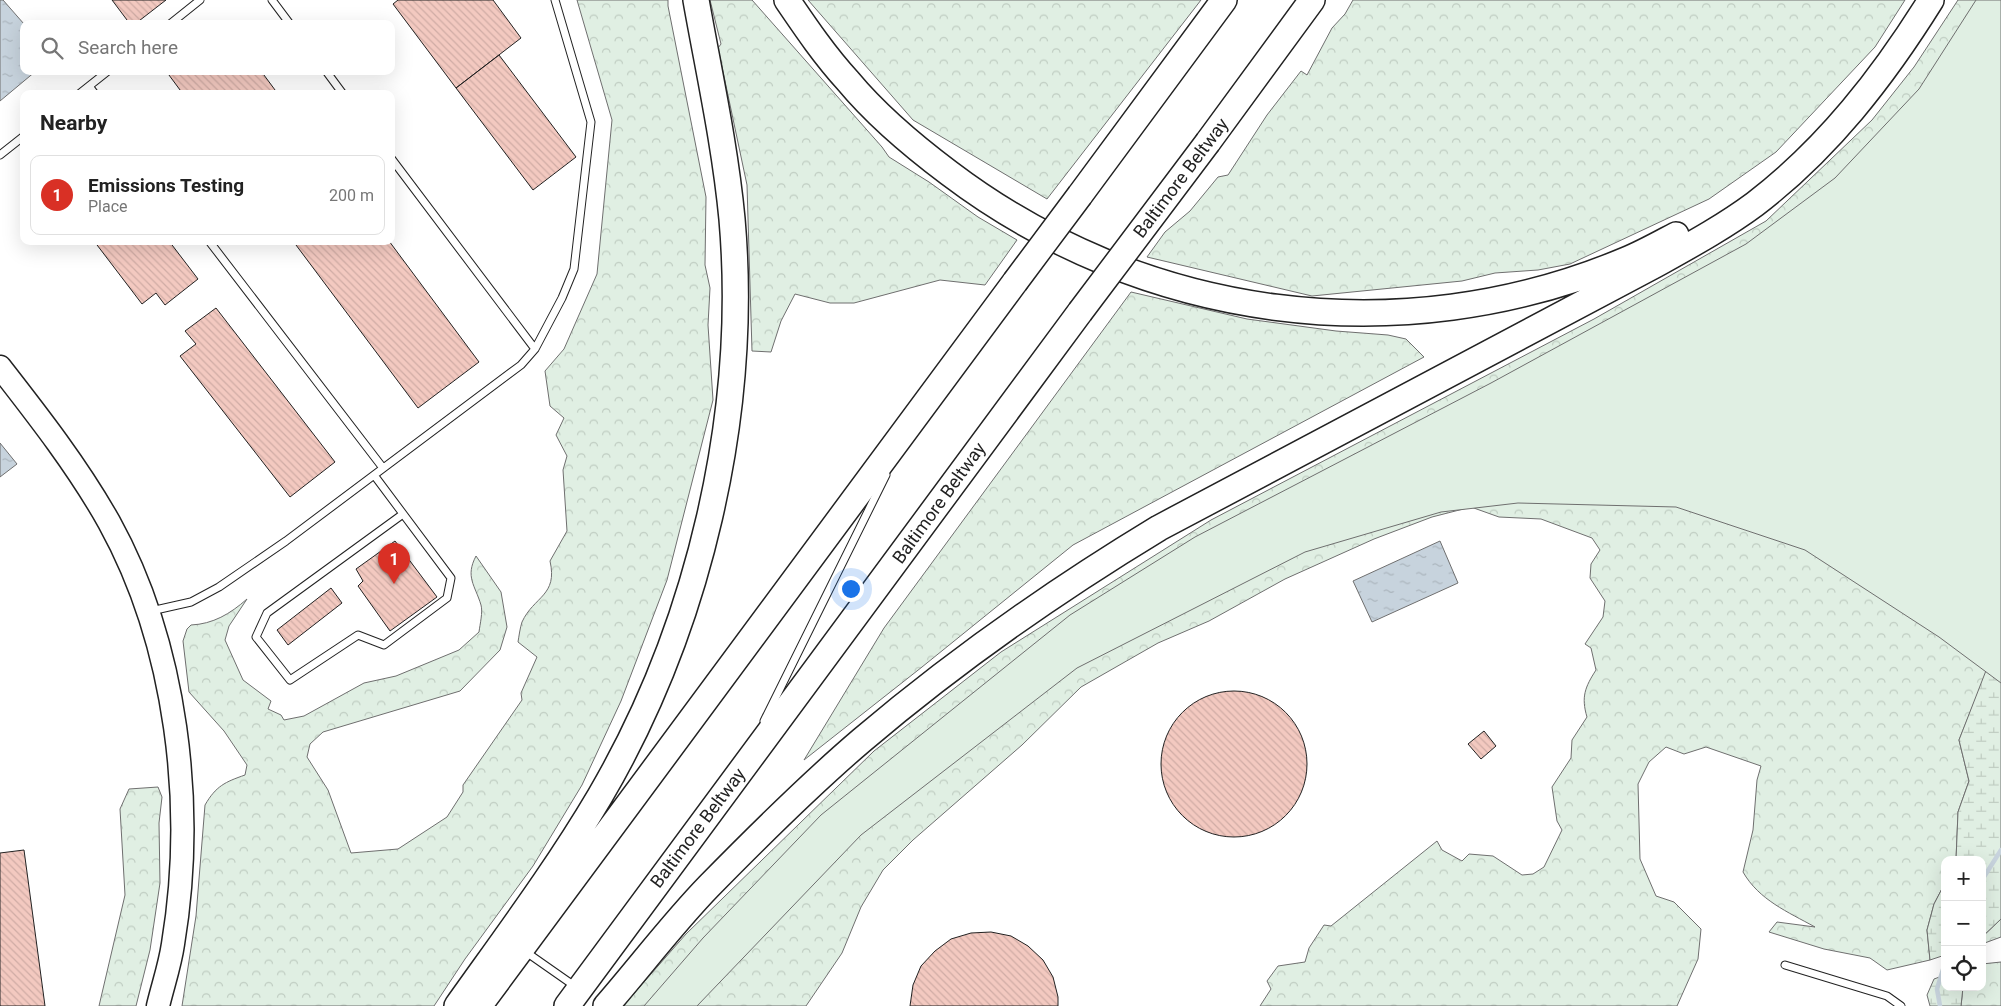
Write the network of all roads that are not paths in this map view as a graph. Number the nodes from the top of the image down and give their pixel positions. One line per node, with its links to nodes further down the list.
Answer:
1 (200, 0): 9 (lane)
2 (272, 0): 10 (lane)
3 (555, 0): 21 (lane)
4 (696, 0): 35 (highway)
5 (787, 0): 8 (highway)
6 (1224, 0): 23 (highway, bridge)
7 (1312, 0): 30 (highway, Baltimore Beltway, bridge)
8 (1926, 9): 37 (highway)
9 (175, 20)
10 (287, 20)
11 (103, 75): 13 (lane)
12 (329, 75): 16 (lane)
13 (89, 86): 14 (lane); 15 (lane)
14 (84, 90)
15 (92, 90)
16 (340, 90)
17 (20, 139): 18 (lane)
18 (0, 155)
19 (395, 163): 21 (lane)
20 (212, 245): 26 (lane)
21 (535, 349): 26 (lane)
22 (0, 367): 29 (main road)
23 (912, 421): 24 (lane); 31 (highway)
24 (895, 456)
25 (890, 465): 30 (lane)
26 (383, 468): 27 (lane)
27 (374, 475): 28 (lane); 29 (lane)
28 (403, 514): 28 (lane)
29 (148, 612): 34 (main road)
30 (736, 777): 33 (highway, Baltimore Beltway)
31 (521, 949): 33 (lane); 36 (highway)
32 (1784, 965): 38 (lane)
33 (573, 997)
34 (158, 1006)
35 (457, 1006)
36 (479, 1006)
37 (606, 1006)
38 (1901, 1006)

